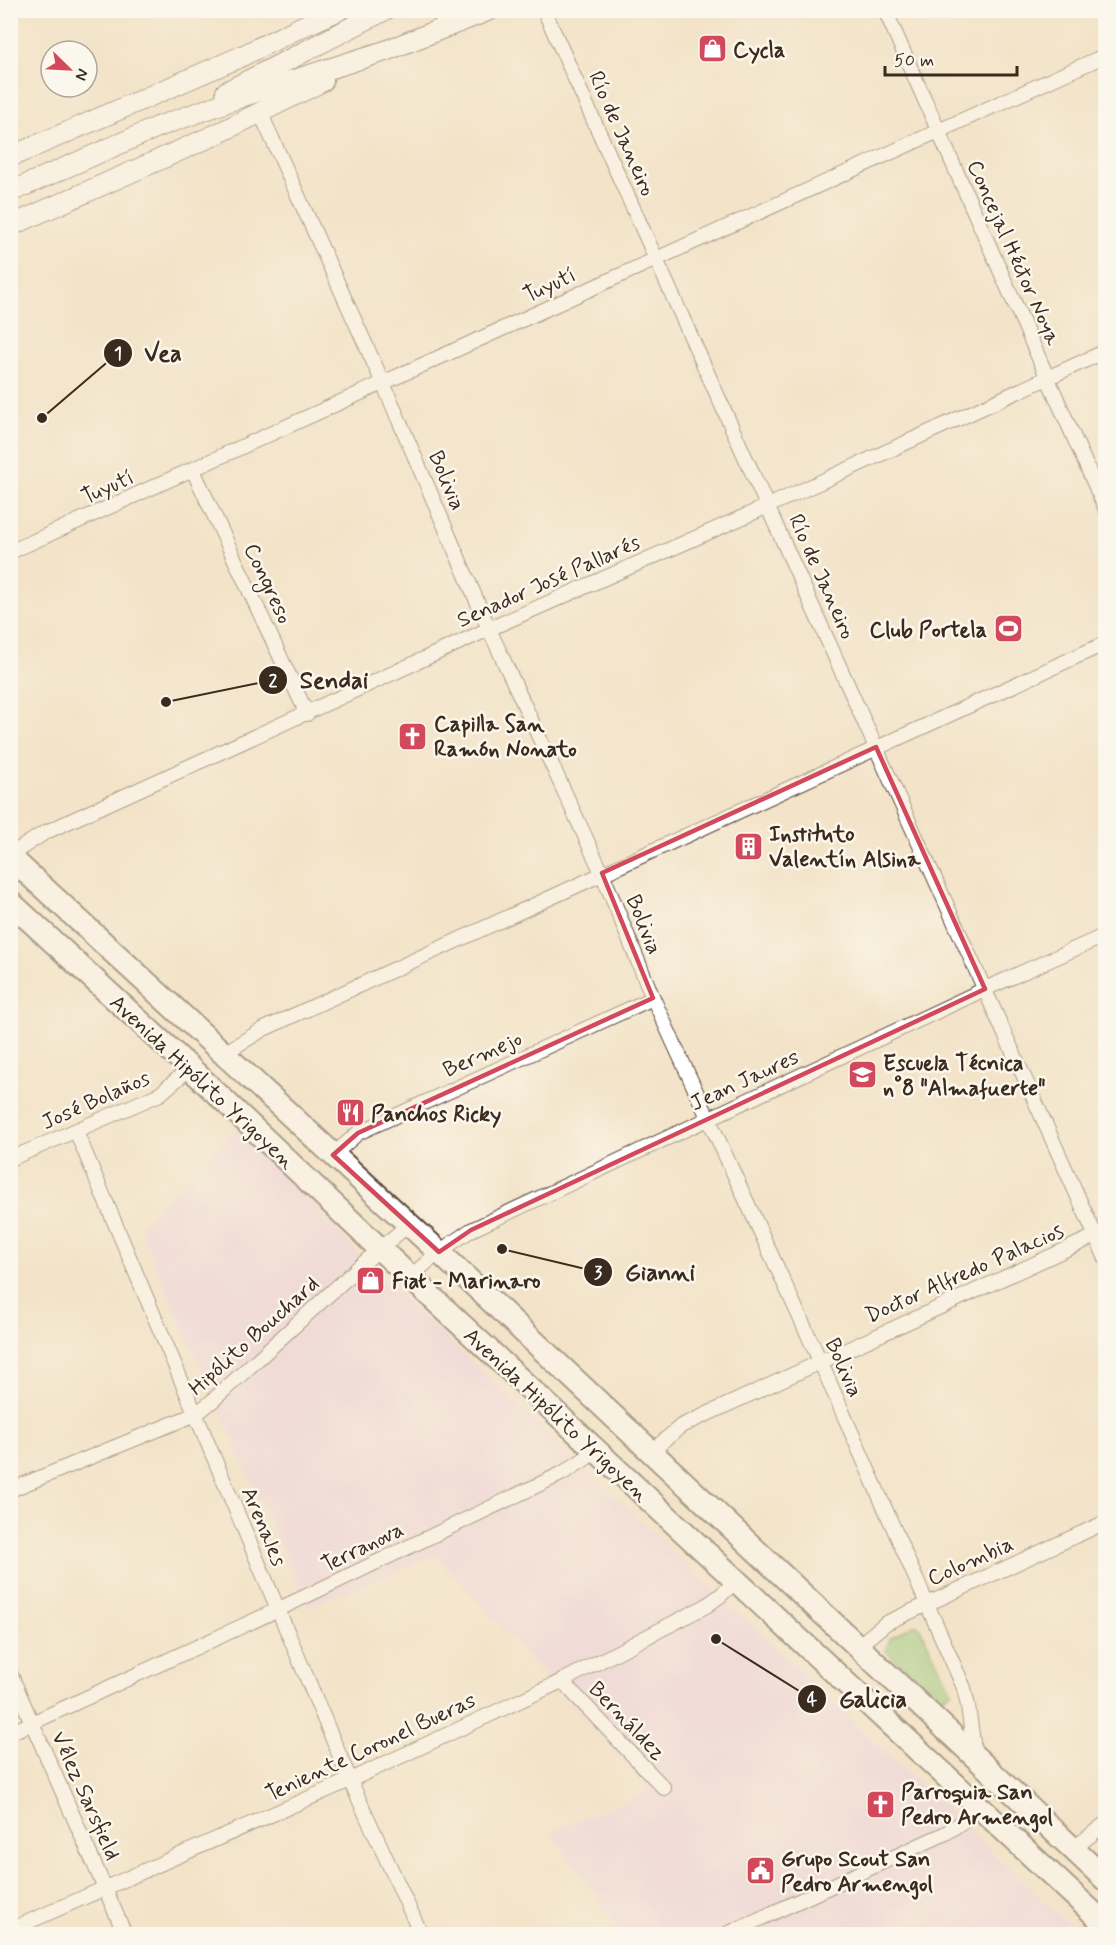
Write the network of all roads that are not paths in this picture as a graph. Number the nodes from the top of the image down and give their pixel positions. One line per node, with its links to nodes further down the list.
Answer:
1 (385, 10): 9 (main road)
2 (490, 10): 6 (main road)
3 (544, 10): 14 (street, Río de Janeiro)
4 (885, 10): 10 (street, Concejal Héctor Noya)
5 (339, 11): 11 (main road)
6 (385, 51): 8 (main road); 9 (main road)
7 (1106, 55): 10 (street, Tuyutí)
8 (260, 112): 13 (main road); 17 (street, Bolivia)
9 (160, 126): 12 (main road)
10 (939, 131): 14 (street, Tuyutí); 16 (street, Concejal Héctor Noya)
11 (13, 149)
12 (10, 192)
13 (10, 226)
14 (657, 258): 17 (street, Tuyutí); 19 (street, Río de Janeiro)
15 (1106, 351): 16 (street, Senador José Pallarés)
16 (1047, 378): 19 (street, Senador José Pallarés); 20 (street, Concejal Héctor Noya)
17 (383, 383): 18 (street, Tuyutí); 22 (street, Bolivia)
18 (193, 470): 21 (street, Tuyutí); 24 (street, Congreso)
19 (768, 506): 22 (street, Senador José Pallarés); 25 (street, Río de Janeiro)
20 (1106, 510)
21 (10, 552)
22 (489, 629): 24 (street, Senador José Pallarés); 27 (street, Bolivia)
23 (1106, 643): 25 (street)
24 (307, 714): 26 (street, Senador José Pallarés)
25 (876, 747): 27 (street); 30 (street, Río de Janeiro)
26 (10, 856): 32 (main road, Avenida Hipólito Yrigoyen)
27 (602, 873): 31 (street, Bolivia); 32 (street)
28 (10, 902): 33 (main road, Avenida Hipólito Yrigoyen)
29 (1106, 935): 30 (street, Jean Jaures)
30 (985, 989): 34 (street, Jean Jaures); 39 (street, Río de Janeiro)
31 (653, 998): 34 (street, Bolivia); 36 (street, Bermejo)
32 (224, 1053): 36 (main road, Avenida Hipólito Yrigoyen)
33 (190, 1068): 35 (street, José Bolaños); 40 (main road, Avenida Hipólito Yrigoyen)
34 (710, 1119): 41 (street, Jean Jaures); 44 (street, Bolivia)
35 (76, 1131): 37 (street, José Bolaños); 45 (street, Arenales)
36 (333, 1155): 38 (main road, Avenida Hipólito Yrigoyen)
37 (10, 1159)
38 (408, 1226): 40 (street); 41 (main road, Avenida Hipólito Yrigoyen)
39 (1100, 1233): 42 (street, Río de Janeiro); 44 (street, Doctor Alfredo Palacios)
40 (381, 1250): 43 (main road, Avenida Hipólito Yrigoyen); 45 (street, Hipólito Bouchard)
41 (439, 1252): 43 (street, Jean Jaures); 47 (main road, Avenida Hipólito Yrigoyen)
42 (1106, 1259)
43 (410, 1277): 46 (main road, Avenida Hipólito Yrigoyen)
44 (820, 1361): 47 (street, Doctor Alfredo Palacios); 51 (street, Bolivia)
45 (196, 1414): 48 (street, Hipólito Bouchard); 52 (street, Arenales)
46 (597, 1451): 50 (main road, Avenida Hipólito Yrigoyen); 52 (street, Terranova)
47 (651, 1452): 53 (main road, Avenida Hipólito Yrigoyen)
48 (10, 1490)
49 (1106, 1522): 51 (street, Colombia)
50 (736, 1581): 55 (street, Teniente Coronel Bueras); 61 (main road, Avenida Hipólito Yrigoyen)
51 (926, 1603): 53 (street, Colombia); 58 (street, Bolivia)
52 (277, 1610): 56 (street, Terranova); 59 (street, Arenales)
53 (858, 1646): 58 (main road, Avenida Hipólito Yrigoyen)
54 (10, 1673): 56 (street, Vélez Sarsfield)
55 (562, 1681): 59 (street, Teniente Coronel Bueras); 60 (street, Bernáldez)
56 (32, 1723): 57 (street, Terranova); 65 (street, Vélez Sarsfield)
57 (10, 1733)
58 (975, 1757): 63 (main road, Avenida Hipólito Yrigoyen)
59 (350, 1780): 65 (street, Teniente Coronel Bueras); 69 (street, Arenales)
60 (664, 1788)
61 (978, 1806): 66 (main road, Avenida Hipólito Yrigoyen); 70 (street)
62 (1106, 1823): 63 (street)
63 (1073, 1849): 64 (main road, Avenida Hipólito Yrigoyen)
64 (1106, 1880)
65 (105, 1888): 67 (street, Teniente Coronel Bueras); 68 (street, Vélez Sarsfield)
66 (1106, 1925)
67 (10, 1930)
68 (125, 1935)
69 (421, 1935)
70 (727, 1935)

